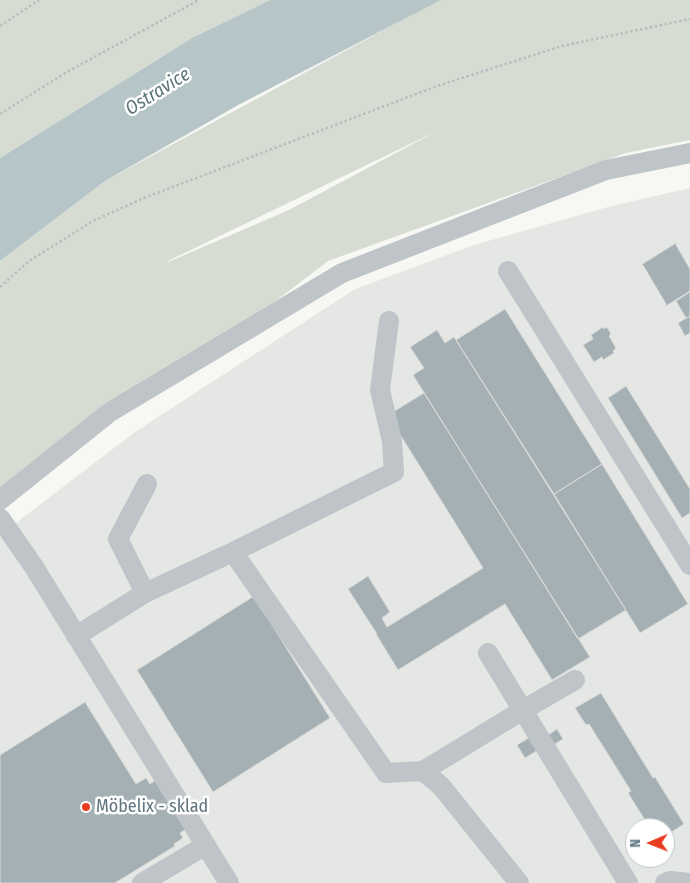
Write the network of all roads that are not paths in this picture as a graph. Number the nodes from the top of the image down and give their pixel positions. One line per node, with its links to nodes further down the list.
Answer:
1 (690, 153): 5 (street)
2 (508, 271): 8 (street)
3 (389, 321): 7 (street)
4 (147, 484): 9 (street)
5 (0, 500)
6 (0, 518): 10 (street)
7 (233, 552): 9 (street); 14 (street)
8 (690, 566)
9 (145, 593): 10 (street)
10 (76, 636): 15 (street)
11 (488, 653): 13 (street)
12 (575, 680): 13 (street)
13 (522, 710): 14 (street); 19 (street)
14 (423, 771): 18 (street)
15 (206, 845): 16 (street); 17 (street)
16 (142, 883)
17 (229, 883)
18 (519, 883)
19 (628, 883)
20 (665, 883): 21 (street)
21 (690, 883)

